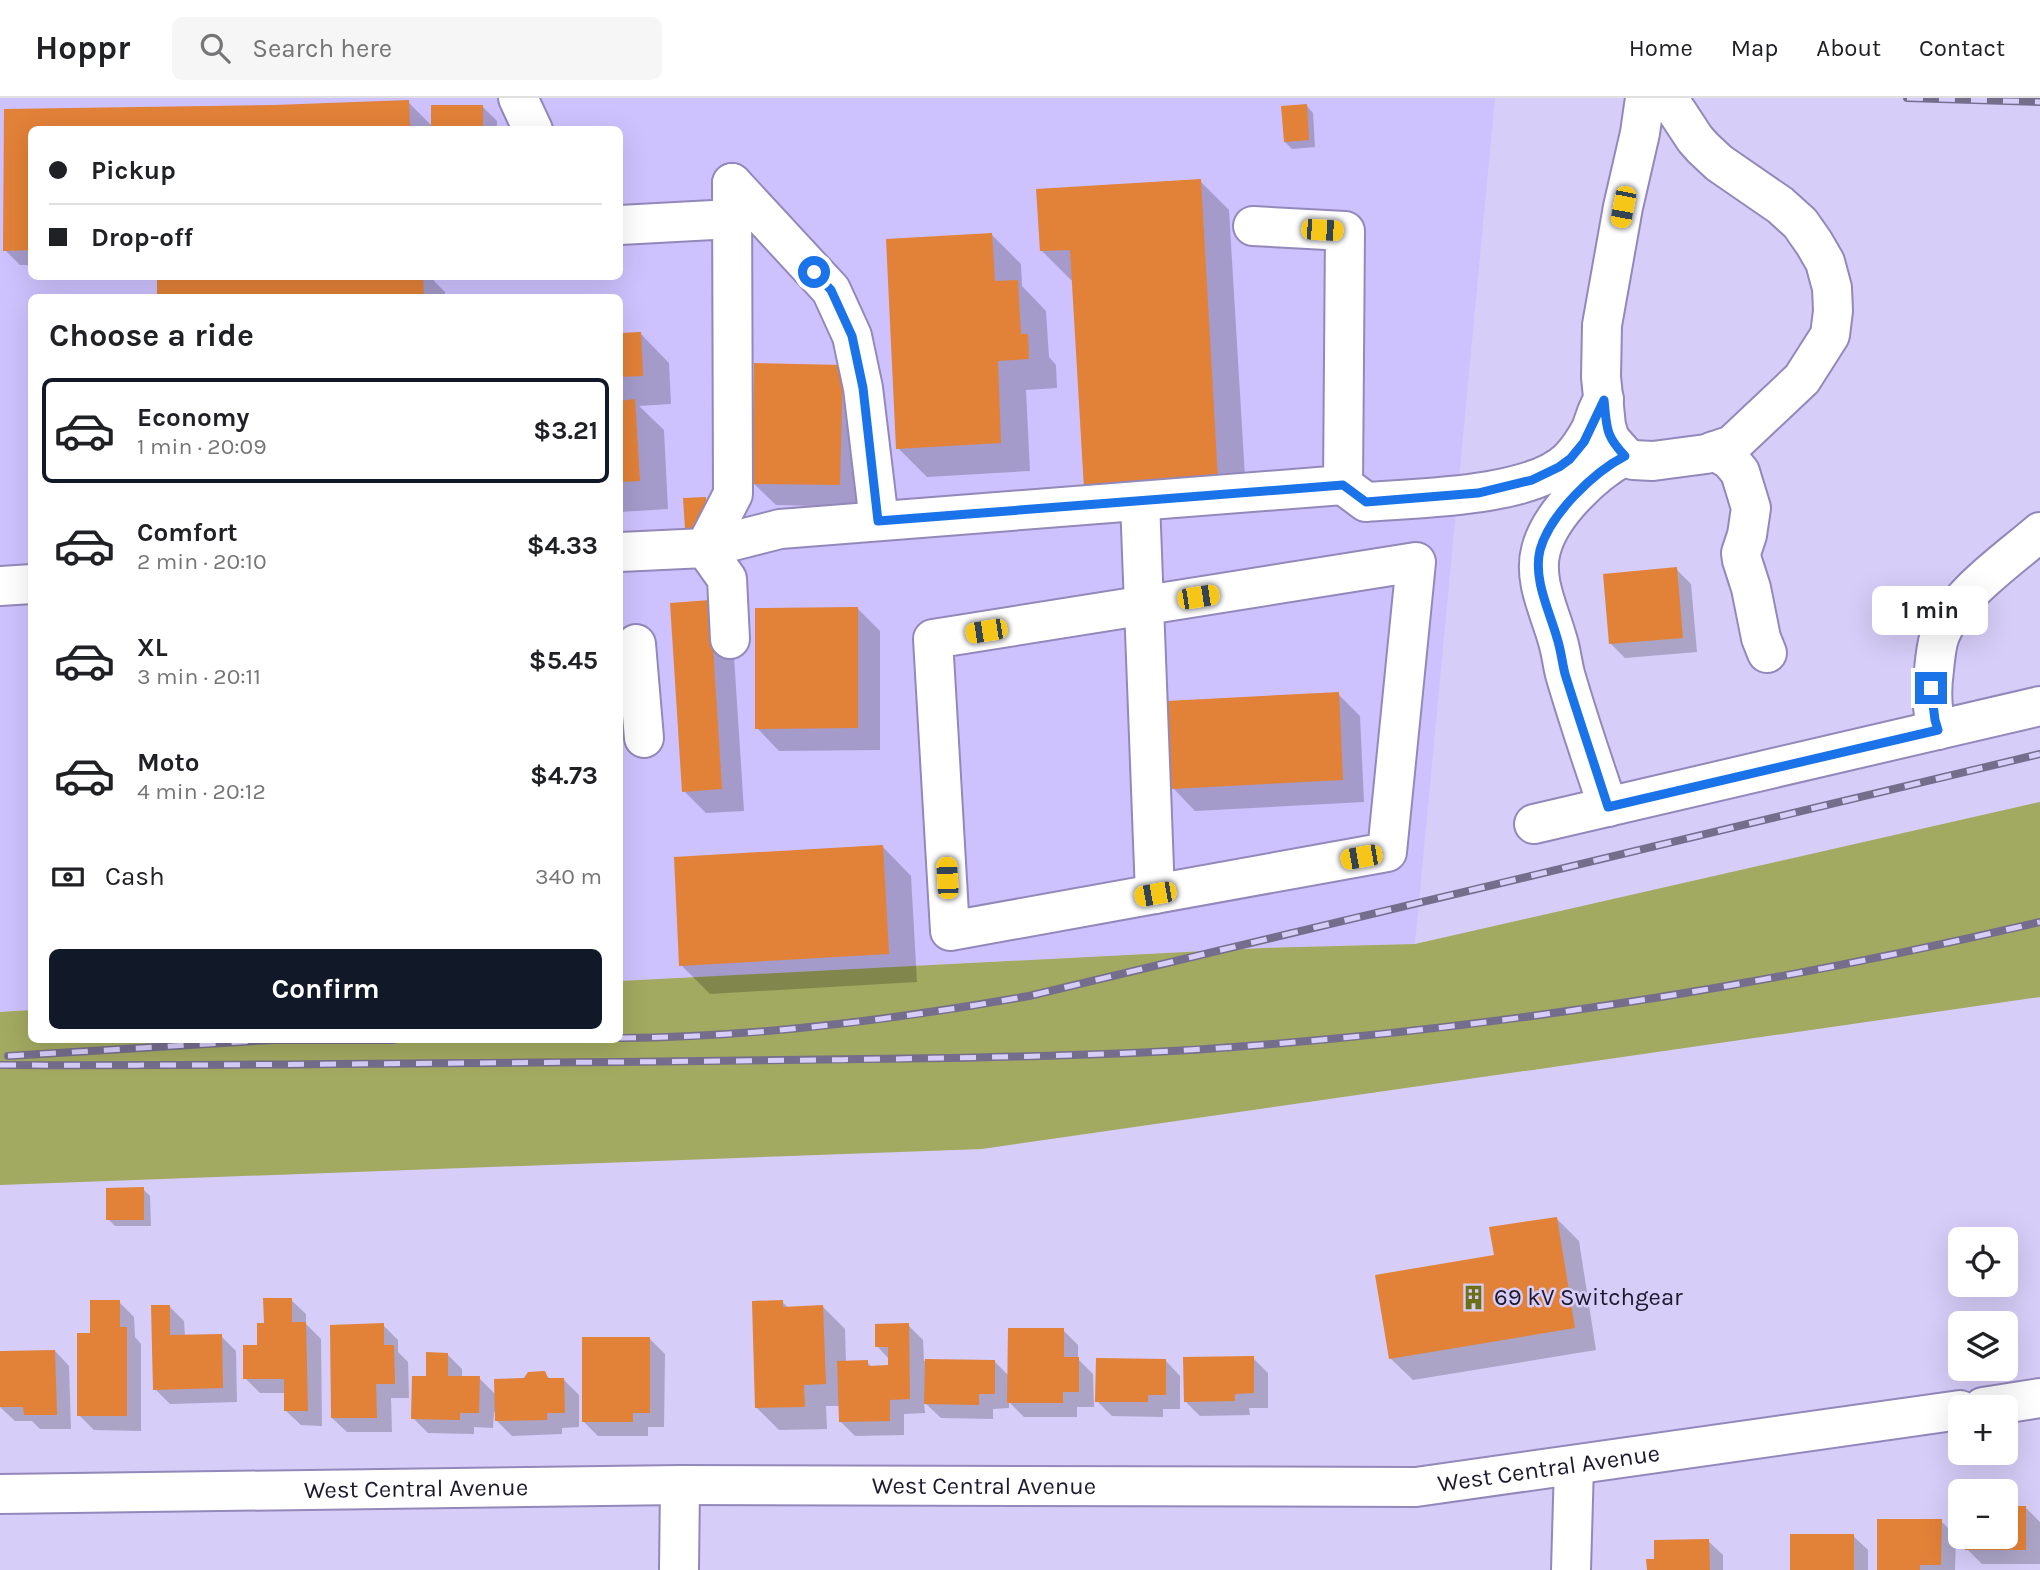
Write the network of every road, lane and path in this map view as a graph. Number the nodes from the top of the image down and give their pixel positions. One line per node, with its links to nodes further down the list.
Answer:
1 (518, 98): 4 (street)
2 (1645, 98): 8 (street)
3 (1668, 98): 9 (street)
4 (531, 126)
5 (732, 219): 6 (street); 13 (street); 15 (street)
6 (623, 225)
7 (1253, 226): 11 (street)
8 (1604, 400): 10 (street); 11 (street)
9 (1714, 451): 10 (street); 22 (street)
10 (1625, 456): 26 (street)
11 (1343, 485): 12 (street)
12 (1140, 501): 13 (street); 19 (street)
13 (878, 521): 15 (street)
14 (2040, 532): 24 (street)
15 (705, 548): 16 (street); 20 (street)
16 (623, 552)
17 (28, 584): 18 (street)
18 (0, 586)
19 (1144, 606): 28 (street); 28 (street); 28 (street)
20 (730, 639)
21 (636, 645): 25 (street)
22 (1767, 653)
23 (2040, 706): 24 (street)
24 (1938, 730): 26 (street)
25 (644, 738)
26 (1608, 807): 27 (street)
27 (1534, 824)
28 (1155, 894)
29 (2040, 1398): 30 (street)
30 (2018, 1401)
31 (1948, 1412): 32 (street, West Central Avenue)
32 (1573, 1465): 33 (street, West Central Avenue); 36 (street)
33 (680, 1485): 34 (street, West Central Avenue); 35 (street)
34 (0, 1494)
35 (679, 1570)
36 (1572, 1570)

